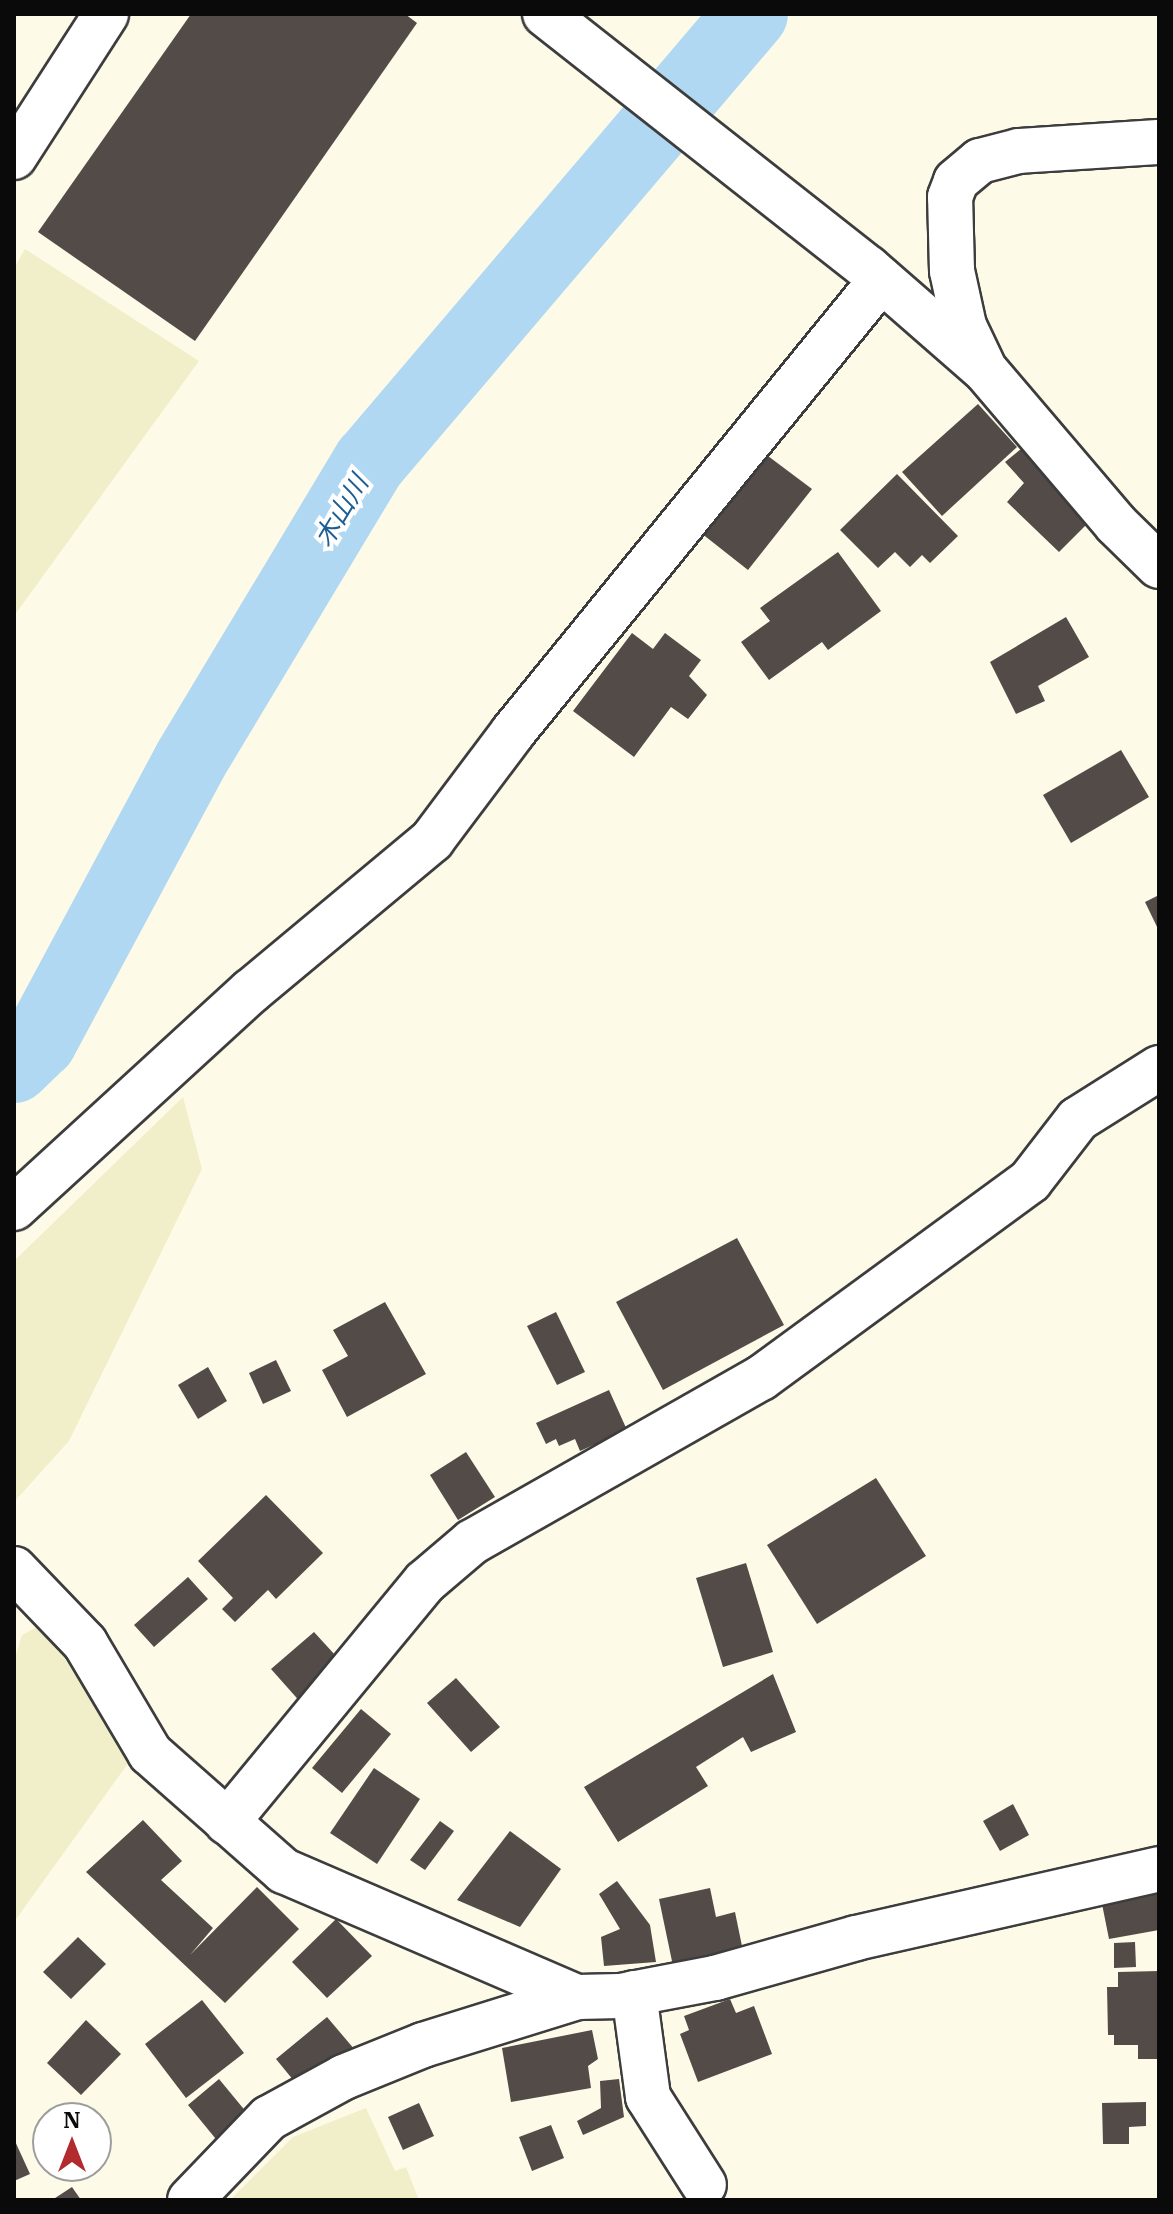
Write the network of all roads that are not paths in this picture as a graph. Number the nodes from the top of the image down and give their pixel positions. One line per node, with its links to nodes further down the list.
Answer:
1 (106, 14): 4 (street)
2 (549, 17): 5 (street)
3 (1159, 142): 6 (street)
4 (14, 157)
5 (875, 274): 6 (street); 9 (street)
6 (985, 370): 7 (street)
7 (1159, 566)
8 (1159, 1068): 11 (street)
9 (14, 1208)
10 (14, 1569): 11 (street)
11 (227, 1822): 14 (street)
12 (1159, 1869): 13 (street)
13 (634, 1993): 14 (street); 15 (street)
14 (577, 1997): 16 (street)
15 (704, 2185)
16 (190, 2200)

